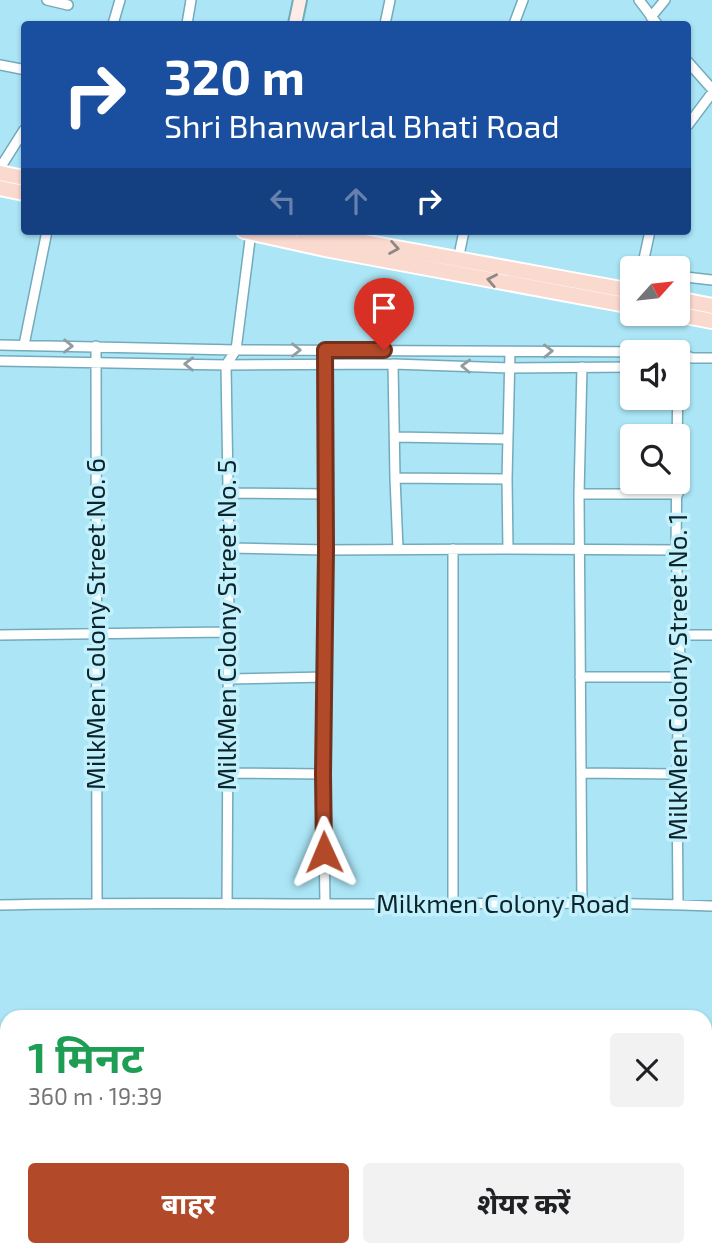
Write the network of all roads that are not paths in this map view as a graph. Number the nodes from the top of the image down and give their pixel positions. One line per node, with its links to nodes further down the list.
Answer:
1 (47, 0): 9 (street)
2 (120, 0): 10 (street)
3 (191, 0): 11 (street)
4 (300, 0): 12 (street)
5 (390, 0): 13 (street)
6 (523, 0): 14 (street)
7 (639, 0): 15 (street)
8 (665, 1): 15 (street)
9 (68, 5)
10 (114, 21)
11 (188, 21)
12 (296, 21)
13 (385, 21)
14 (515, 21)
15 (654, 21)
16 (0, 65): 18 (street)
17 (691, 66): 19 (street)
18 (21, 69)
19 (712, 91): 20 (street)
20 (691, 121)
21 (21, 135): 22 (street)
22 (0, 168)
23 (0, 173): 24 (main road)
24 (21, 177)
25 (0, 188): 26 (main road)
26 (21, 192)
27 (46, 235): 44 (street)
28 (248, 235): 46 (street)
29 (266, 235): 39 (main road, one-way to 29)
30 (324, 235): 34 (main road, one-way to 34)
31 (463, 235): 34 (street)
32 (649, 235): 33 (street)
33 (645, 256)
34 (458, 260): 37 (main road)
35 (690, 277): 36 (street)
36 (712, 280)
37 (620, 289)
38 (690, 302): 40 (main road)
39 (620, 304)
40 (712, 306)
41 (690, 317): 42 (main road)
42 (712, 321)
43 (0, 345): 44 (street)
44 (24, 345): 45 (street, one-way to 45)
45 (96, 346): 46 (street); 53 (street, MilkMen Colony Street No. 6)
46 (236, 350): 47 (street, one-way to 47); 55 (street)
47 (325, 350): 48 (street); 56 (street)
48 (510, 352): 49 (street, one-way to 49); 59 (street)
49 (620, 352)
50 (692, 358): 51 (street)
51 (712, 358)
52 (0, 360): 53 (street)
53 (95, 362): 55 (street, one-way to 53); 77 (street, MilkMen Colony Street No. 6)
54 (393, 364): 56 (street); 59 (street, one-way to 54); 60 (street)
55 (226, 365): 56 (street); 64 (street, MilkMen Colony Street No. 5)
56 (324, 365): 65 (street)
57 (582, 367): 58 (street); 59 (street); 66 (street)
58 (620, 367)
59 (510, 368): 61 (street)
60 (395, 438): 61 (street); 62 (street)
61 (508, 439): 63 (street)
62 (395, 478): 63 (street); 70 (street)
63 (507, 479): 72 (street)
64 (229, 494): 65 (street); 69 (street, MilkMen Colony Street No. 5)
65 (326, 494): 73 (street)
66 (579, 494): 67 (street); 74 (street)
67 (620, 494)
68 (678, 494): 75 (street, MilkMen Colony Street No. 1)
69 (229, 548): 73 (street); 76 (street, MilkMen Colony Street No. 5)
70 (398, 549): 71 (street); 73 (street)
71 (453, 549): 72 (street); 92 (street)
72 (508, 549): 74 (street)
73 (326, 550): 81 (street)
74 (580, 550): 75 (street); 82 (street)
75 (677, 550): 79 (street, MilkMen Colony Street No. 1)
76 (228, 632): 77 (street); 84 (street, MilkMen Colony Street No. 5)
77 (95, 633): 78 (street); 89 (street, MilkMen Colony Street No. 6)
78 (0, 635)
79 (680, 635): 80 (street); 83 (street, MilkMen Colony Street No. 1)
80 (712, 635)
81 (325, 677): 84 (street); 87 (street)
82 (580, 677): 83 (street); 86 (street)
83 (680, 677): 88 (street, MilkMen Colony Street No. 1)
84 (228, 679): 85 (street, MilkMen Colony Street No. 5)
85 (227, 773): 87 (street); 90 (street, MilkMen Colony Street No. 5)
86 (581, 773): 88 (street); 93 (street)
87 (323, 774): 91 (street)
88 (677, 774): 94 (street, MilkMen Colony Street No. 1)
89 (97, 902): 90 (street, Milkmen Colony Road); 95 (street, Milkmen Colony Road)
90 (227, 904): 91 (street, Milkmen Colony Road)
91 (325, 904): 92 (street, Milkmen Colony Road)
92 (453, 904): 93 (street, Milkmen Colony Road)
93 (582, 904): 94 (street, Milkmen Colony Road)
94 (678, 904): 96 (street, Milkmen Colony Road)
95 (0, 905)
96 (712, 906)

